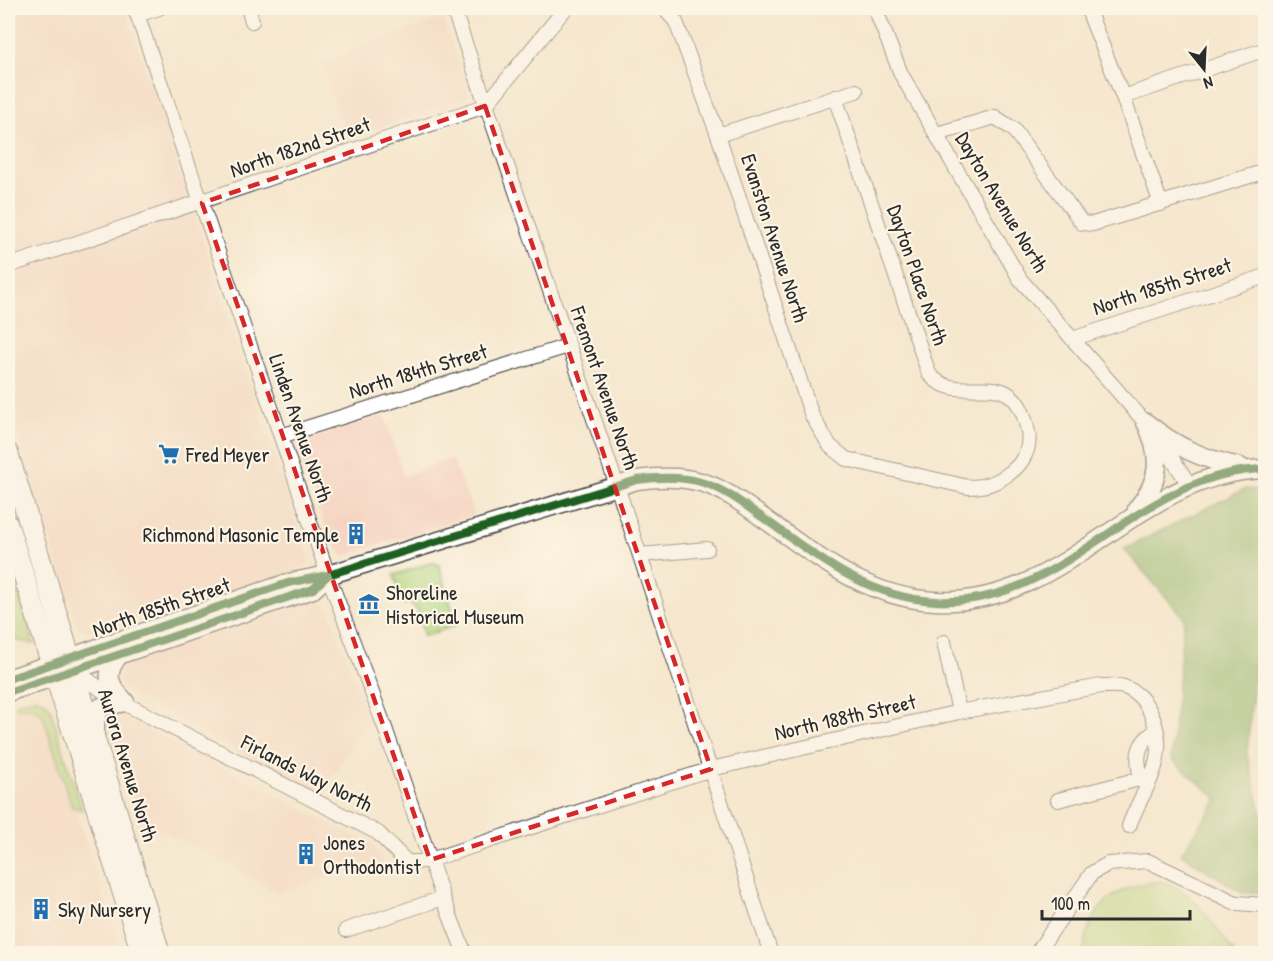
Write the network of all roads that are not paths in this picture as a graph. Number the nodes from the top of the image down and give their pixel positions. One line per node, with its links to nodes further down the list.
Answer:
1 (159, 8): 7 (street)
2 (453, 8): 12 (street, Fremont Avenue North)
3 (566, 8): 12 (street)
4 (664, 8): 14 (street, Evanston Avenue North)
5 (875, 8): 13 (street, Dayton Avenue North)
6 (1087, 8): 11 (street)
7 (136, 11): 16 (street, Linden Avenue North)
8 (1266, 49): 11 (street)
9 (856, 91): 10 (street)
10 (835, 97): 14 (street); 25 (street, Dayton Place North)
11 (1124, 97): 17 (street)
12 (485, 106): 16 (street, North 182nd Street); 21 (street, Fremont Avenue North)
13 (937, 134): 17 (street); 20 (street, Dayton Avenue North)
14 (718, 135): 25 (street, Evanston Avenue North)
15 (1266, 171): 17 (street)
16 (202, 203): 18 (street, North 182nd Street); 23 (street, Linden Avenue North)
17 (1161, 204)
18 (8, 266)
19 (1266, 276): 20 (street, North 185th Street)
20 (1072, 339): 22 (street, Dayton Avenue North)
21 (568, 346): 23 (street, North 184th Street); 28 (street, Fremont Avenue North)
22 (1146, 423): 26 (main road); 27 (street, Dayton Avenue North); 29 (main road)
23 (281, 436): 33 (street, Linden Avenue North)
24 (8, 453): 36 (highway, Aurora Avenue North)
25 (846, 459)
26 (1258, 469): 27 (main road)
27 (1189, 484): 29 (main road)
28 (617, 486): 29 (main road, North 185th Street); 32 (street, Fremont Avenue North); 33 (main road, North 185th Street)
29 (1128, 520)
30 (8, 525): 37 (highway, Aurora Avenue North)
31 (707, 549): 32 (street)
32 (640, 555): 44 (street, Fremont Avenue North)
33 (328, 575): 35 (main road, North 185th Street); 36 (main road, North 185th Street); 48 (street, Linden Avenue North)
34 (944, 642): 41 (street)
35 (119, 654): 36 (main road, North 185th Street); 40 (main road)
36 (72, 663): 37 (main road, North 185th Street); 40 (street, Firlands Way North); 43 (highway, Aurora Avenue North)
37 (53, 670): 38 (main road, North 185th Street); 39 (main road, North 185th Street); 49 (highway, Aurora Avenue North)
38 (8, 679)
39 (8, 692)
40 (125, 702): 43 (main road); 48 (street, Firlands Way North)
41 (959, 712): 42 (street, North 188th Street); 44 (street, North 188th Street)
42 (1156, 731): 45 (street, North 188th Street); 45 (street)
43 (95, 739): 50 (highway, Aurora Avenue North)
44 (711, 769): 48 (street, North 188th Street); 57 (street, Fremont Avenue North)
45 (1146, 777): 46 (street); 47 (street, North 188th Street)
46 (1058, 800)
47 (1129, 826)
48 (430, 861): 51 (street)
49 (118, 878): 50 (main road); 54 (highway, Aurora Avenue North)
50 (139, 885): 55 (highway, Aurora Avenue North)
51 (443, 898): 53 (street); 56 (street)
52 (1266, 905): 58 (street)
53 (346, 930)
54 (142, 954)
55 (160, 954)
56 (465, 954)
57 (771, 954)
58 (1036, 954)

